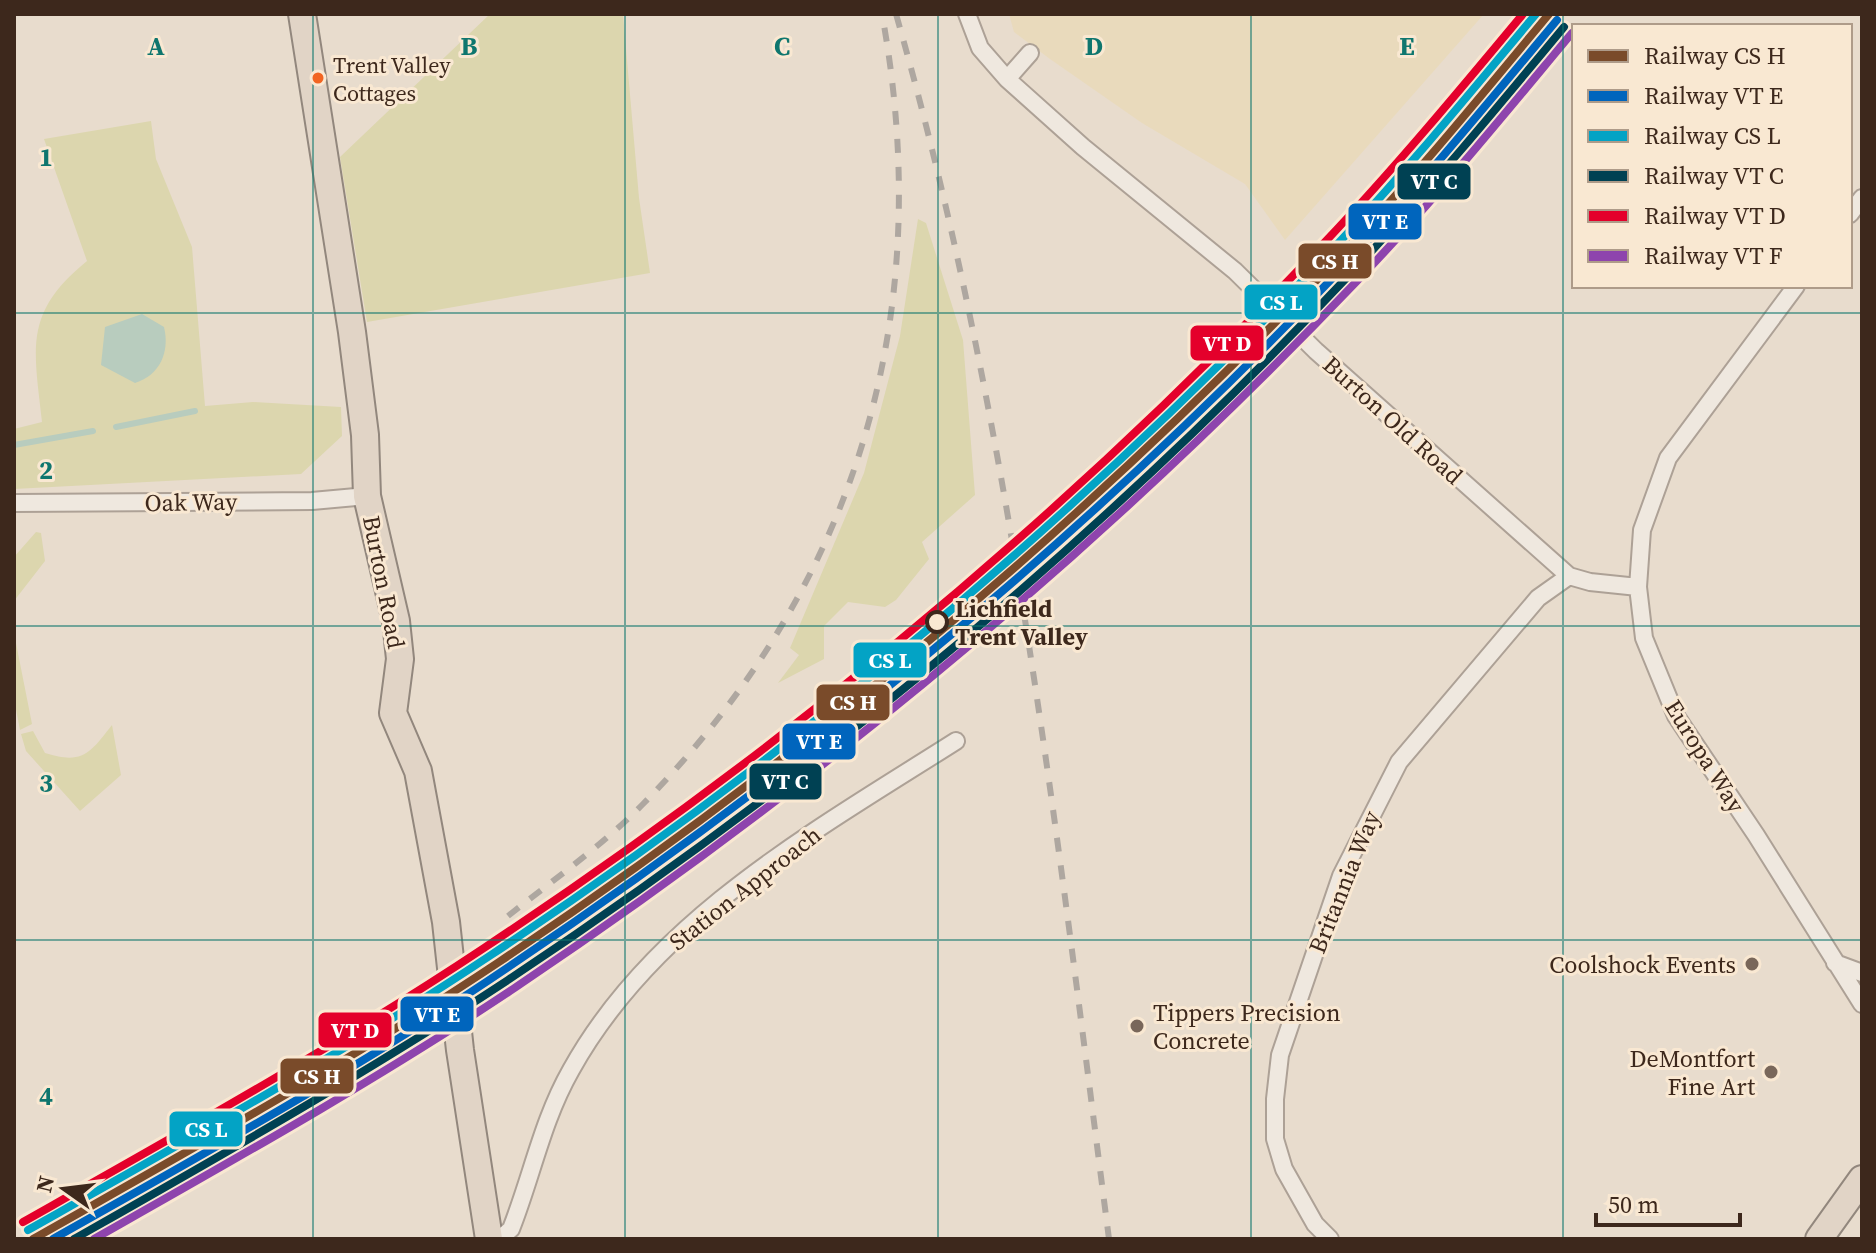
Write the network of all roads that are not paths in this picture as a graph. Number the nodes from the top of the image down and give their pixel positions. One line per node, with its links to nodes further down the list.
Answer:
1 (302, 14): 6 (highway, Burton Road)
2 (967, 14): 4 (street, Burton Old Road)
3 (1030, 53): 4 (street)
4 (1007, 79): 8 (street, Burton Old Road)
5 (1795, 288): 9 (street, Europa Way)
6 (367, 496): 7 (street, Oak Way); 16 (highway, Burton Road)
7 (14, 503)
8 (1569, 576): 9 (street); 17 (street, Britannia Way)
9 (1638, 587): 11 (street, Europa Way)
10 (956, 741): 16 (street, Station Approach)
11 (1835, 963): 12 (street); 13 (street, Europa Way)
12 (1862, 973)
13 (1862, 1004)
14 (1862, 1179): 18 (highway)
15 (1862, 1195): 18 (highway)
16 (489, 1238)
17 (1330, 1239)
18 (1820, 1239)

